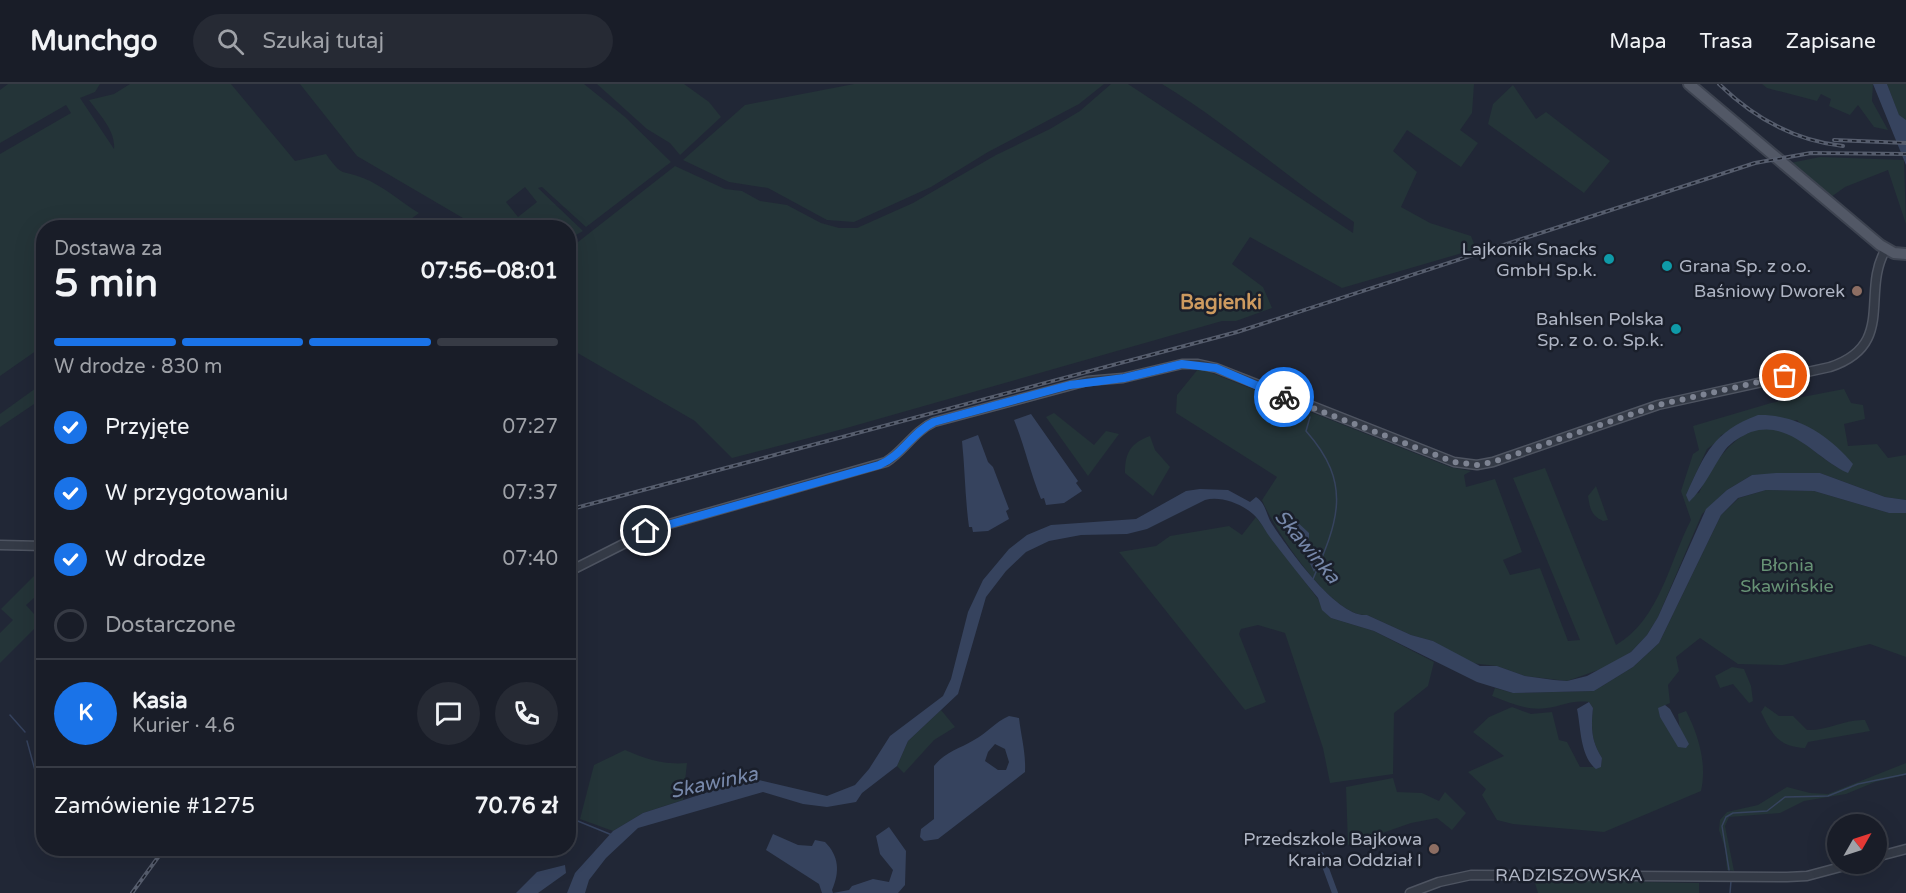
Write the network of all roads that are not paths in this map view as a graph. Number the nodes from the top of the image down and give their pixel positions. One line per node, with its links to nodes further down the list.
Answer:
1 (1689, 84): 2 (main road)
2 (1888, 251): 3 (main road); 6 (street)
3 (1906, 254)
4 (0, 545): 5 (street)
5 (36, 546)
6 (576, 568)
7 (1906, 849): 8 (street)
8 (1887, 854)
9 (1827, 871): 10 (street, RADZISZOWSKA)
10 (1410, 893)

